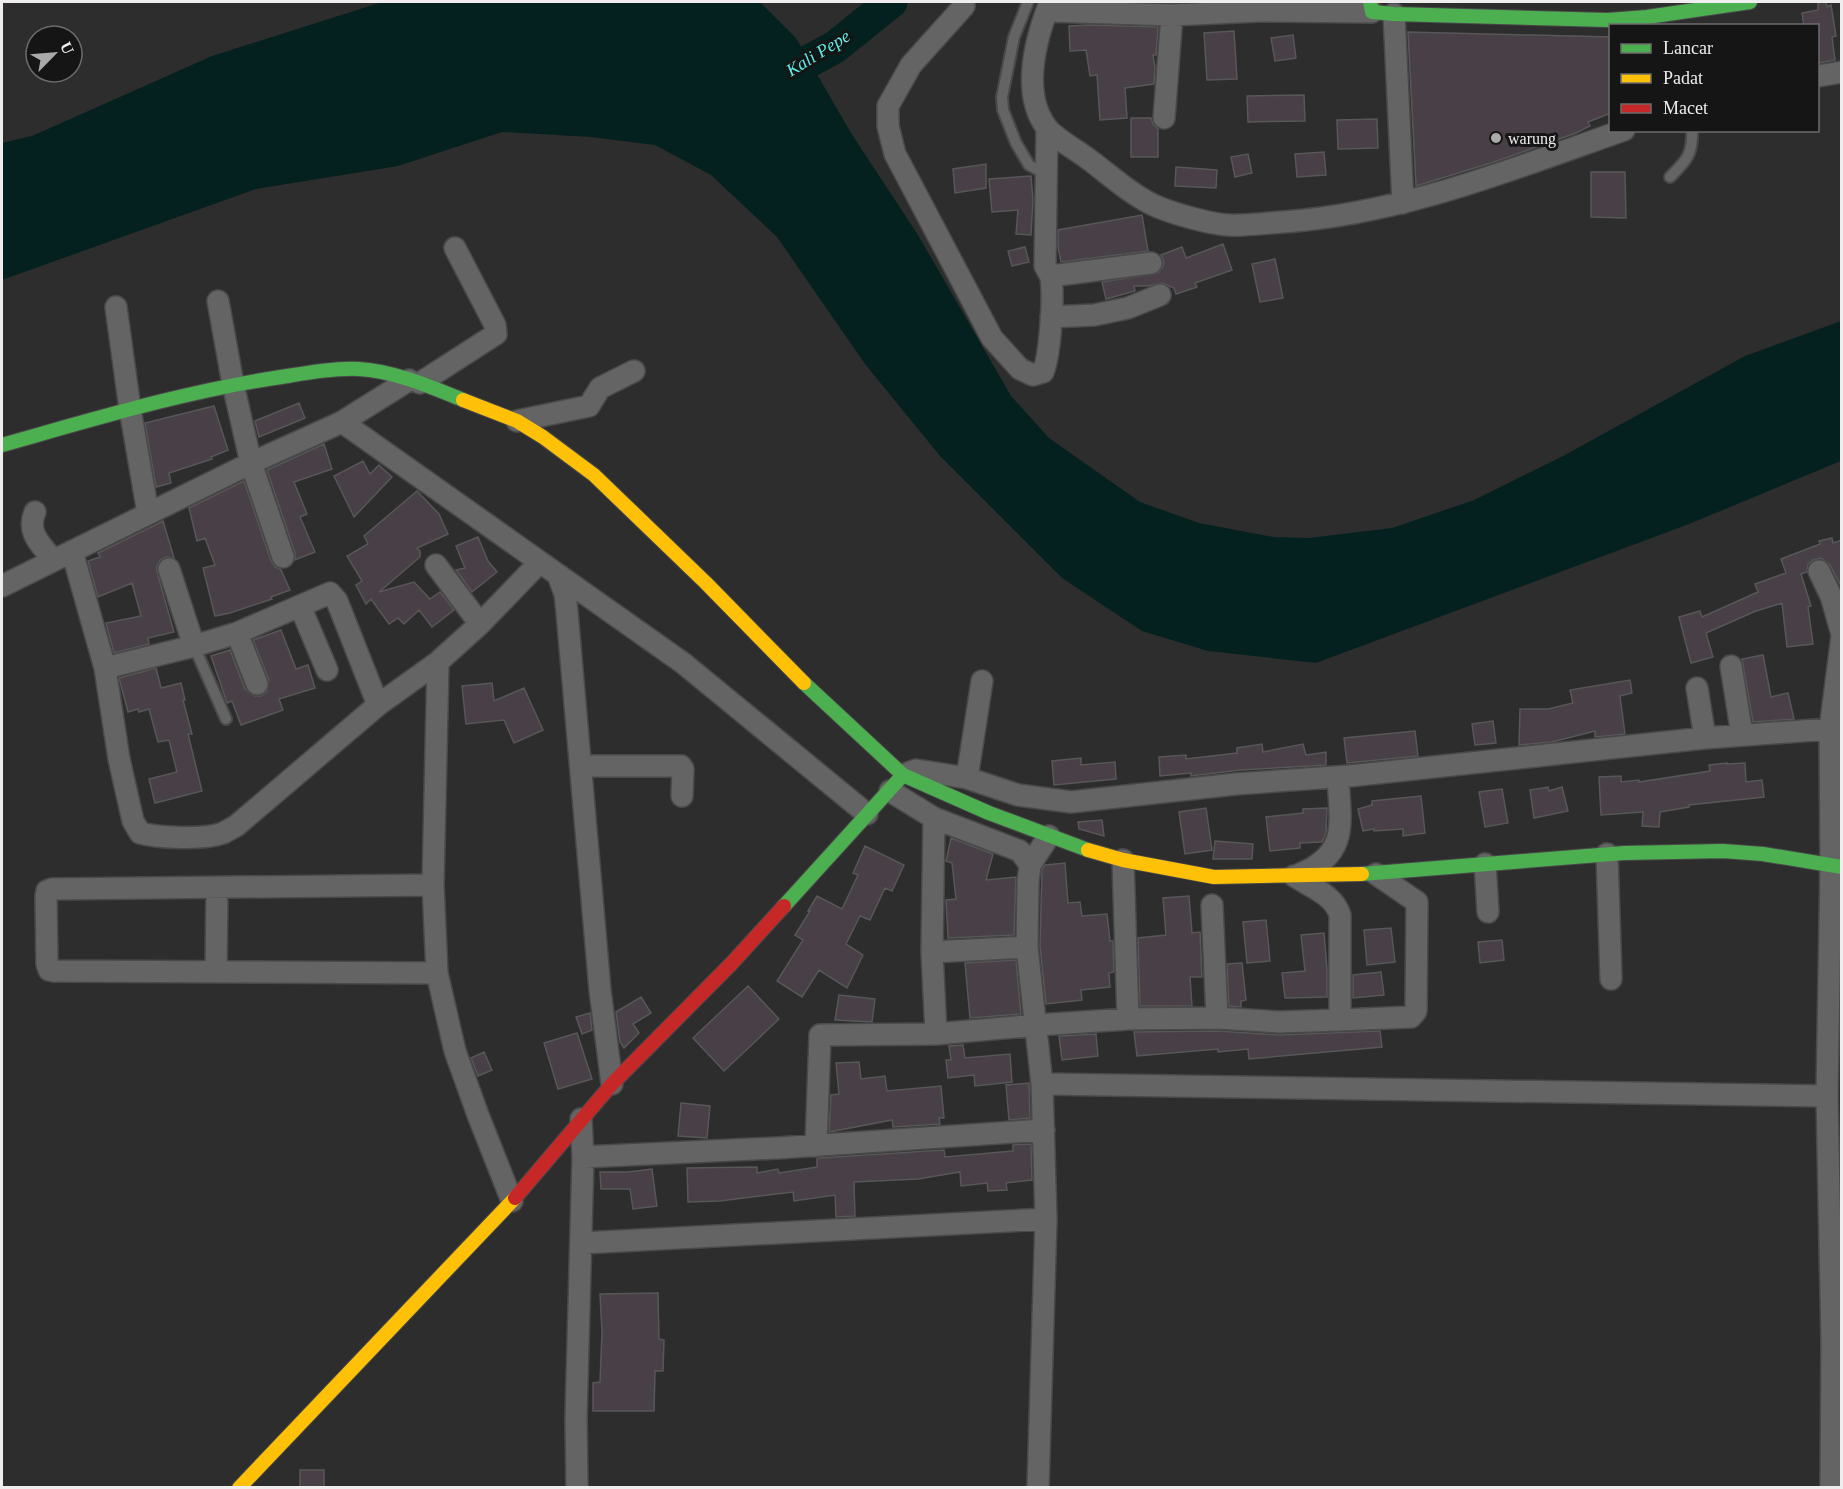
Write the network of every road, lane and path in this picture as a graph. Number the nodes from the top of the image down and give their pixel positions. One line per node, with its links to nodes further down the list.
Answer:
1 (1750, 2): 4 (street)
2 (1042, 5): 7 (street); 12 (street); 15 (lane)
3 (964, 6): 24 (street)
4 (1694, 6): 8 (street)
5 (1371, 7): 6 (street); 7 (street)
6 (1394, 14): 8 (street); 17 (street)
7 (1172, 15): 11 (street)
8 (1648, 21)
9 (1842, 72): 10 (street)
10 (1819, 76)
11 (1164, 118)
12 (1047, 128): 15 (street); 17 (street)
13 (1618, 132): 17 (street)
14 (1692, 132): 16 (lane)
15 (1047, 176): 20 (street)
16 (1670, 177)
17 (1402, 203)
18 (455, 248): 26 (street)
19 (1151, 263): 20 (street)
20 (1051, 276): 24 (street)
21 (1160, 295): 24 (street)
22 (218, 301): 27 (street)
23 (116, 307): 28 (street)
24 (1051, 317)
25 (634, 371): 29 (street)
26 (415, 382): 27 (street); 29 (street); 30 (street)
27 (233, 384): 28 (street); 32 (street)
28 (130, 409): 31 (street); 34 (street)
29 (517, 421): 63 (street)
30 (342, 422): 32 (street); 37 (street)
31 (2, 445)
32 (251, 463): 34 (street); 36 (street)
33 (35, 512): 35 (street)
34 (148, 513): 35 (street)
35 (62, 556): 42 (street); 50 (street)
36 (283, 556)
37 (540, 562): 41 (street); 44 (street)
38 (436, 565): 44 (street)
39 (169, 569): 47 (street)
40 (1819, 571): 46 (street)
41 (558, 575): 60 (street); 65 (street)
42 (2, 586)
43 (300, 606): 45 (street); 51 (street); 55 (street)
44 (480, 624): 48 (street)
45 (237, 633): 47 (street); 53 (street)
46 (1842, 635): 57 (street)
47 (194, 646): 50 (street); 56 (lane)
48 (438, 662): 55 (street); 75 (street)
49 (1731, 666): 58 (street)
50 (105, 668): 55 (street)
51 (327, 670)
52 (982, 681): 62 (street)
53 (257, 684)
54 (1697, 688): 59 (street)
55 (378, 705)
56 (226, 719)
57 (1836, 729): 58 (street); 72 (street)
58 (1742, 735): 59 (street)
59 (1705, 738): 61 (street)
60 (581, 766): 64 (street); 89 (street)
61 (1338, 777): 62 (street); 74 (street)
62 (967, 778): 63 (street)
63 (896, 783): 65 (street); 66 (street); 67 (street)
64 (682, 796)
65 (867, 814): 89 (street)
66 (934, 818): 71 (street); 80 (street)
67 (1049, 836): 69 (street); 71 (street)
68 (1607, 854): 70 (street); 72 (street); 83 (street)
69 (1123, 860): 74 (street); 85 (street)
70 (1485, 864): 73 (street); 78 (street)
71 (1030, 866): 79 (street)
72 (1836, 866): 91 (street)
73 (1376, 874): 74 (street); 86 (street)
74 (1294, 876): 86 (street)
75 (433, 885): 76 (street); 82 (street)
76 (216, 888): 81 (street); 81 (street)
77 (1212, 905): 84 (street)
78 (1488, 912)
79 (1028, 947): 80 (street); 87 (street)
80 (932, 952): 88 (street)
81 (216, 972): 82 (street)
82 (437, 973): 96 (street)
83 (1611, 980)
84 (1217, 1018): 85 (street); 86 (street)
85 (1128, 1019): 87 (street)
86 (1340, 1020)
87 (1037, 1025): 88 (street); 90 (street)
88 (936, 1034): 94 (street)
89 (612, 1084): 92 (street)
90 (1042, 1084): 91 (street); 93 (street)
91 (1827, 1096): 102 (street)
92 (581, 1119): 95 (street); 96 (street)
93 (1044, 1130): 94 (street); 97 (street)
94 (816, 1146): 95 (street)
95 (583, 1157): 98 (street)
96 (512, 1202): 99 (street)
97 (1046, 1219): 98 (street); 101 (street)
98 (582, 1243): 100 (street)
99 (239, 1488)
100 (577, 1488)
101 (1038, 1488)
102 (1831, 1488)

